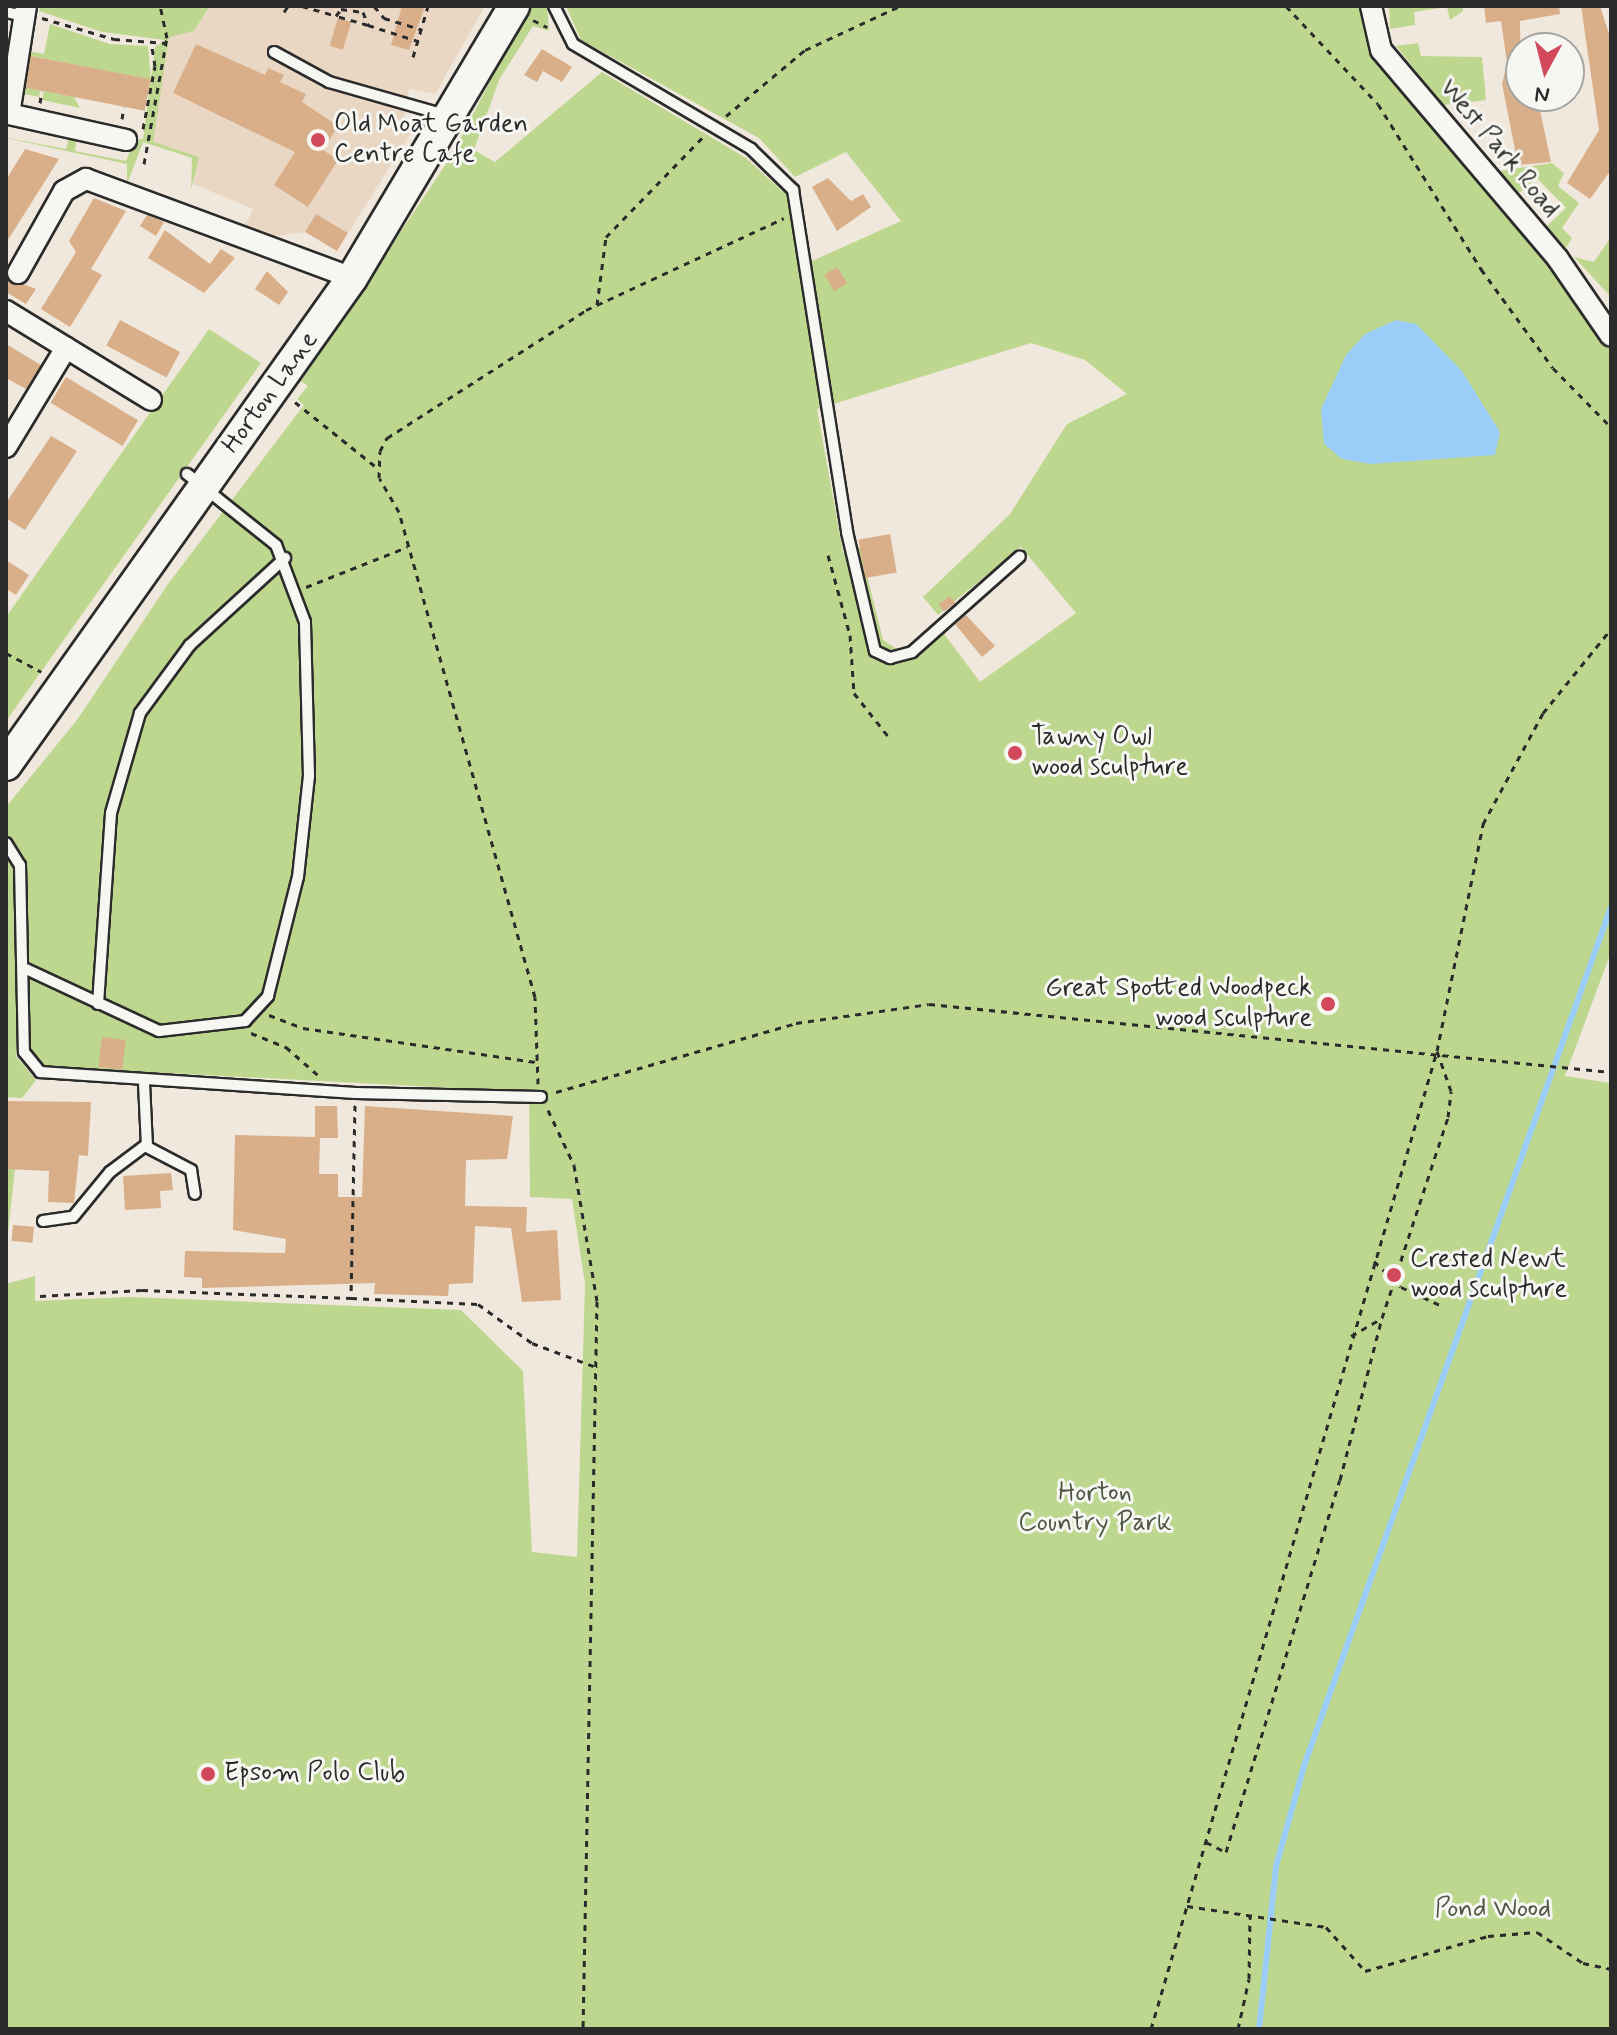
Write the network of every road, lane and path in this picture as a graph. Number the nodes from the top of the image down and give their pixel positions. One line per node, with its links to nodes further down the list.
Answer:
1 (160, 6): 18 (path)
2 (288, 6): 12 (path)
3 (302, 6): 13 (path)
4 (374, 6): 15 (path)
5 (428, 6): 15 (path)
6 (514, 6): 22 (street, Horton Lane)
7 (554, 6): 25 (lane)
8 (1286, 6): 33 (path)
9 (1371, 6): 29 (street, West Park Road)
10 (355, 7): 13 (path); 14 (path)
11 (20, 12): 17 (path); 21 (street)
12 (284, 12)
13 (336, 16): 14 (path)
14 (368, 25): 16 (path)
15 (421, 29): 16 (path)
16 (418, 41): 20 (path)
17 (151, 42): 18 (path); 23 (path)
18 (166, 43): 24 (path)
19 (274, 52): 22 (lane)
20 (413, 57)
21 (7, 103): 23 (street)
22 (451, 117): 27 (street, Horton Lane)
23 (126, 140)
24 (144, 164)
25 (800, 211): 35 (path); 39 (lane)
26 (18, 273): 27 (street)
27 (352, 278): 36 (street, Horton Lane)
28 (6, 311): 30 (street)
29 (1608, 323)
30 (66, 348): 32 (street); 34 (street)
31 (290, 398): 35 (path)
32 (151, 400)
33 (1611, 427)
34 (8, 440)
35 (376, 467): 37 (path)
36 (196, 480): 40 (lane); 46 (street, Horton Lane)
37 (407, 547): 41 (path); 53 (path)
38 (828, 555): 45 (path)
39 (1020, 556)
40 (285, 558): 41 (lane); 49 (lane)
41 (299, 590): 50 (lane)
42 (1611, 629): 52 (path)
43 (6, 653): 44 (path)
44 (47, 675)
45 (888, 736)
46 (6, 765)
47 (6, 843): 48 (lane)
48 (26, 969): 49 (lane); 55 (lane)
49 (98, 1004): 51 (lane)
50 (262, 1010): 51 (lane); 53 (path)
51 (229, 1025): 56 (path)
52 (1437, 1051): 54 (path); 58 (path); 62 (path); 63 (path)
53 (536, 1062): 58 (path)
54 (1611, 1072)
55 (144, 1083): 56 (lane); 59 (lane)
56 (325, 1092): 57 (lane)
57 (355, 1093): 58 (lane); 65 (path)
58 (541, 1097): 69 (path)
59 (146, 1145): 60 (lane); 61 (lane)
60 (195, 1194)
61 (43, 1221)
62 (1374, 1261): 63 (path); 68 (path)
63 (1396, 1283): 66 (path); 67 (path)
64 (40, 1296): 65 (path)
65 (351, 1298): 69 (path)
66 (1442, 1306)
67 (1382, 1318): 68 (path); 70 (path)
68 (1350, 1337): 70 (path)
69 (596, 1367): 74 (path)
70 (1206, 1842): 71 (path)
71 (1187, 1906): 72 (path); 75 (path)
72 (1250, 1915): 73 (path); 76 (path)
73 (1611, 1969)
74 (583, 2029)
75 (1151, 2029)
76 (1238, 2029)

